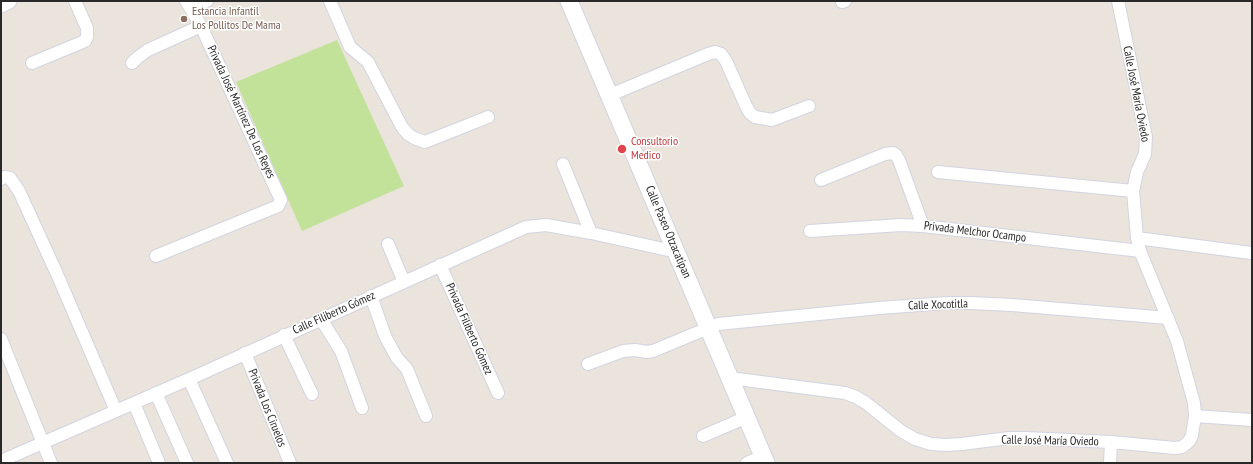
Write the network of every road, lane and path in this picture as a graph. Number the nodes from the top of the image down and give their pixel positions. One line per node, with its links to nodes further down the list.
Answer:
1 (10, 1): 7 (street)
2 (75, 1): 10 (street)
3 (208, 1): 8 (street)
4 (330, 1): 14 (street)
5 (570, 1): 12 (main road, Calle Paseo Otzacatipan)
6 (1118, 1): 19 (street, Calle José María Oviedo)
7 (1, 5)
8 (189, 5): 9 (street, Privada José Martínez De Los Reyes)
9 (201, 26): 11 (street); 28 (street, Privada José Martínez De Los Reyes)
10 (32, 63)
11 (132, 63)
12 (610, 95): 13 (street); 26 (main road, Calle Paseo Otzacatipan)
13 (808, 106)
14 (488, 117)
15 (563, 164): 22 (street)
16 (938, 172): 19 (street)
17 (1, 179): 46 (street)
18 (821, 180): 20 (street)
19 (1133, 191): 23 (street, Calle José María Oviedo)
20 (923, 226): 21 (street, Privada Melchor Ocampo); 25 (street, Privada Melchor Ocampo)
21 (810, 231)
22 (591, 233): 26 (street, Calle Filiberto Gómez); 29 (street, Calle Filiberto Gómez)
23 (1137, 238): 25 (street, Calle José María Oviedo); 27 (street)
24 (388, 244): 30 (street)
25 (1140, 251): 32 (street, Calle José María Oviedo)
26 (677, 252): 34 (main road, Calle Paseo Otzacatipan)
27 (1251, 253)
28 (156, 256)
29 (440, 265): 30 (street, Calle Filiberto Gómez); 42 (street, Privada Filiberto Gómez)
30 (404, 282): 31 (street, Calle Filiberto Gómez)
31 (371, 296): 33 (street, Calle Filiberto Gómez); 47 (street)
32 (1168, 318): 34 (street, Calle Xocotitla); 48 (street, Calle José María Oviedo)
33 (321, 319): 35 (street, Calle Filiberto Gómez); 45 (street)
34 (708, 327): 38 (street, Calle Xocotitla); 39 (main road, Calle Paseo Otzacatipan)
35 (284, 335): 37 (street, Calle Filiberto Gómez); 43 (street)
36 (1, 339): 52 (street)
37 (245, 353): 40 (street, Calle Filiberto Gómez); 60 (street, Privada Los Ciruelos)
38 (588, 364)
39 (730, 378): 49 (main road, Calle Paseo Otzacatipan); 53 (street, Calle José María Oviedo)
40 (189, 379): 41 (street, Calle Filiberto Gómez); 59 (street)
41 (156, 393): 44 (street, Calle Filiberto Gómez); 58 (street)
42 (498, 393)
43 (312, 394)
44 (134, 403): 46 (street, Calle Filiberto Gómez); 57 (street)
45 (362, 408)
46 (116, 410): 52 (street, Calle Filiberto Gómez)
47 (426, 416)
48 (1195, 416): 50 (street); 53 (street, Calle José María Oviedo)
49 (747, 417): 51 (street); 54 (main road, Calle Paseo Otzacatipan)
50 (1252, 420)
51 (703, 436)
52 (43, 442): 55 (street, Calle Filiberto Gómez); 56 (street)
53 (1111, 442): 62 (street)
54 (765, 459): 61 (street)
55 (1, 461)
56 (51, 463)
57 (159, 463)
58 (187, 463)
59 (227, 463)
60 (290, 463)
61 (747, 463)
62 (1110, 463)

